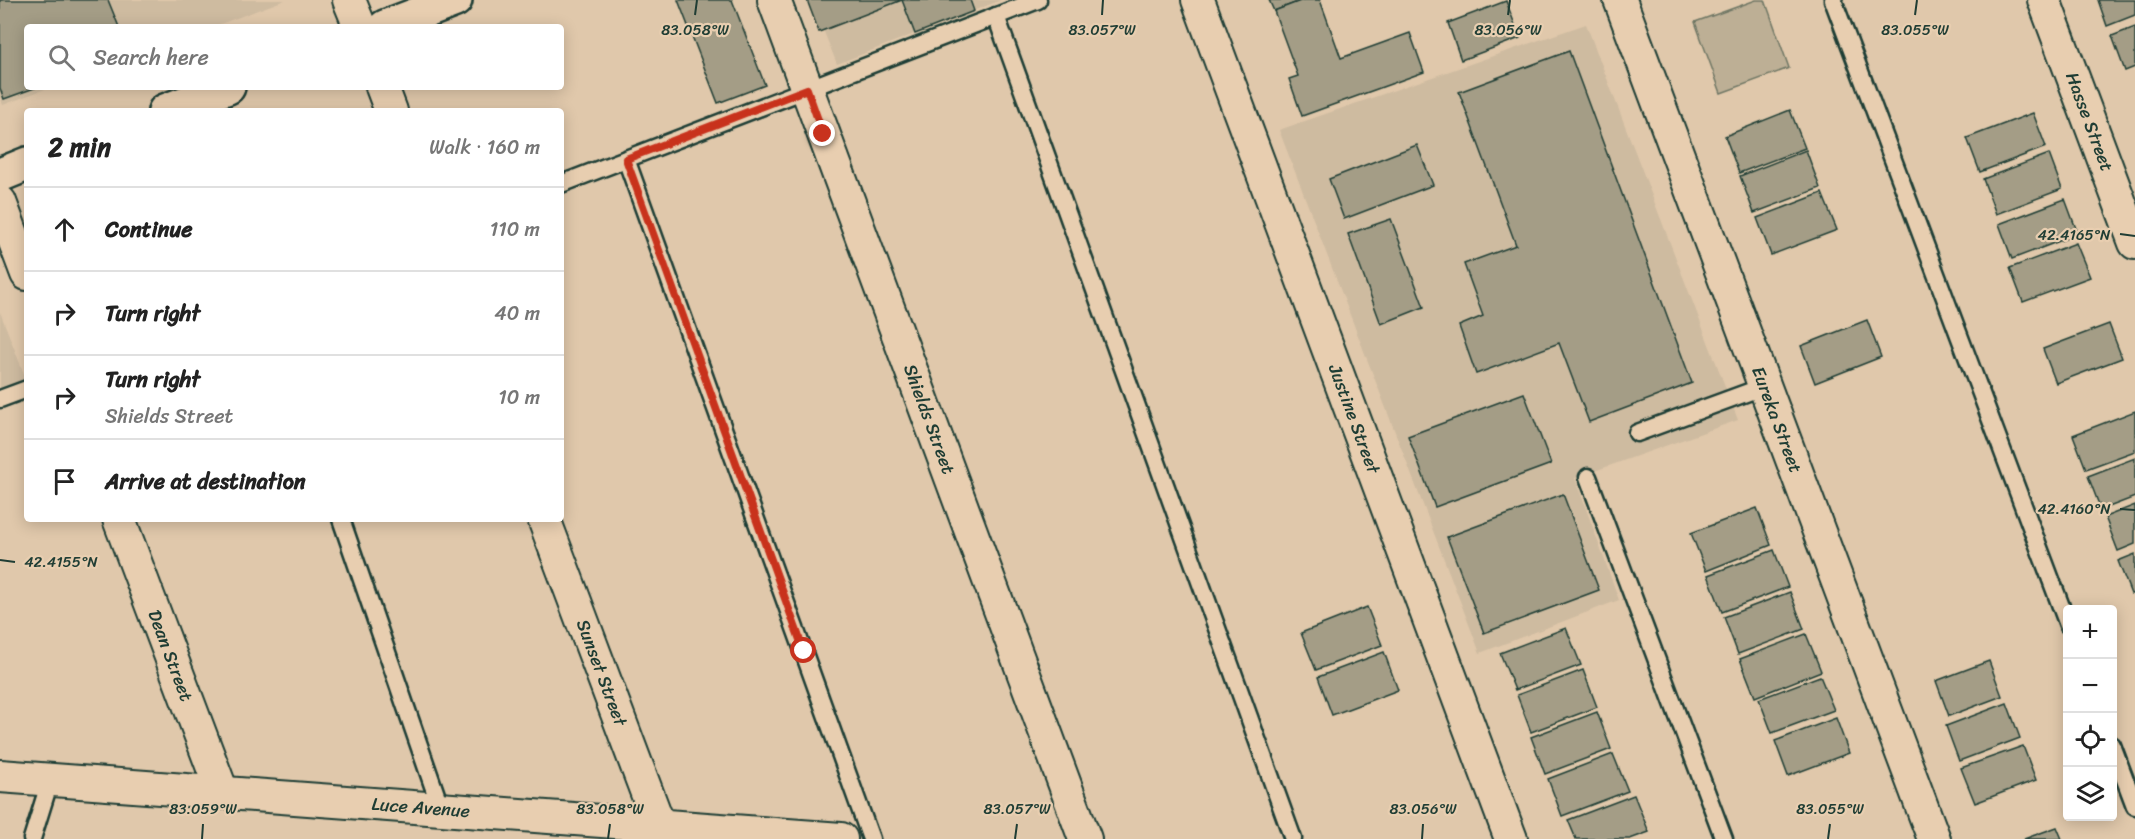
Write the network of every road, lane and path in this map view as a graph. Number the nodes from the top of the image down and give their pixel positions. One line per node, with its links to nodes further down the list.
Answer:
1 (349, 0): 10 (street)
2 (455, 0): 11 (main road)
3 (774, 0): 12 (street, Shields Street)
4 (1038, 0): 9 (lane)
5 (1198, 0): 45 (street, Justine Street)
6 (1620, 0): 24 (street, Eureka Street)
7 (1833, 0): 32 (lane)
8 (2044, 0): 22 (street, Hasse Street)
9 (996, 16): 12 (lane); 44 (lane)
10 (359, 24)
11 (393, 24)
12 (807, 89): 17 (lane); 43 (street, Shields Street)
13 (220, 90): 15 (main road)
14 (383, 90): 16 (street)
15 (173, 108)
16 (390, 108)
17 (626, 159): 20 (lane); 42 (lane)
18 (24, 165): 19 (main road)
19 (0, 175)
20 (564, 183)
21 (0, 202): 23 (street)
22 (2135, 243)
23 (24, 266)
24 (1765, 386): 27 (lane); 47 (street, Eureka Street)
25 (24, 390): 26 (lane)
26 (0, 399)
27 (1637, 433)
28 (1588, 477): 46 (lane)
29 (120, 522): 36 (street, Dean Street)
30 (342, 522): 38 (lane)
31 (545, 522): 39 (street, Sunset Street)
32 (2063, 614)
33 (2117, 759): 37 (lane)
34 (0, 774): 35 (street, Luce Avenue)
35 (50, 781): 36 (street, Luce Avenue); 40 (lane)
36 (222, 792): 38 (street, Luce Avenue)
37 (2135, 806)
38 (441, 809): 39 (street, Luce Avenue)
39 (659, 825): 41 (street, Luce Avenue)
40 (32, 839)
41 (841, 839)
42 (871, 839)
43 (1085, 839)
44 (1293, 839)
45 (1511, 839)
46 (1724, 839)
47 (1934, 839)

